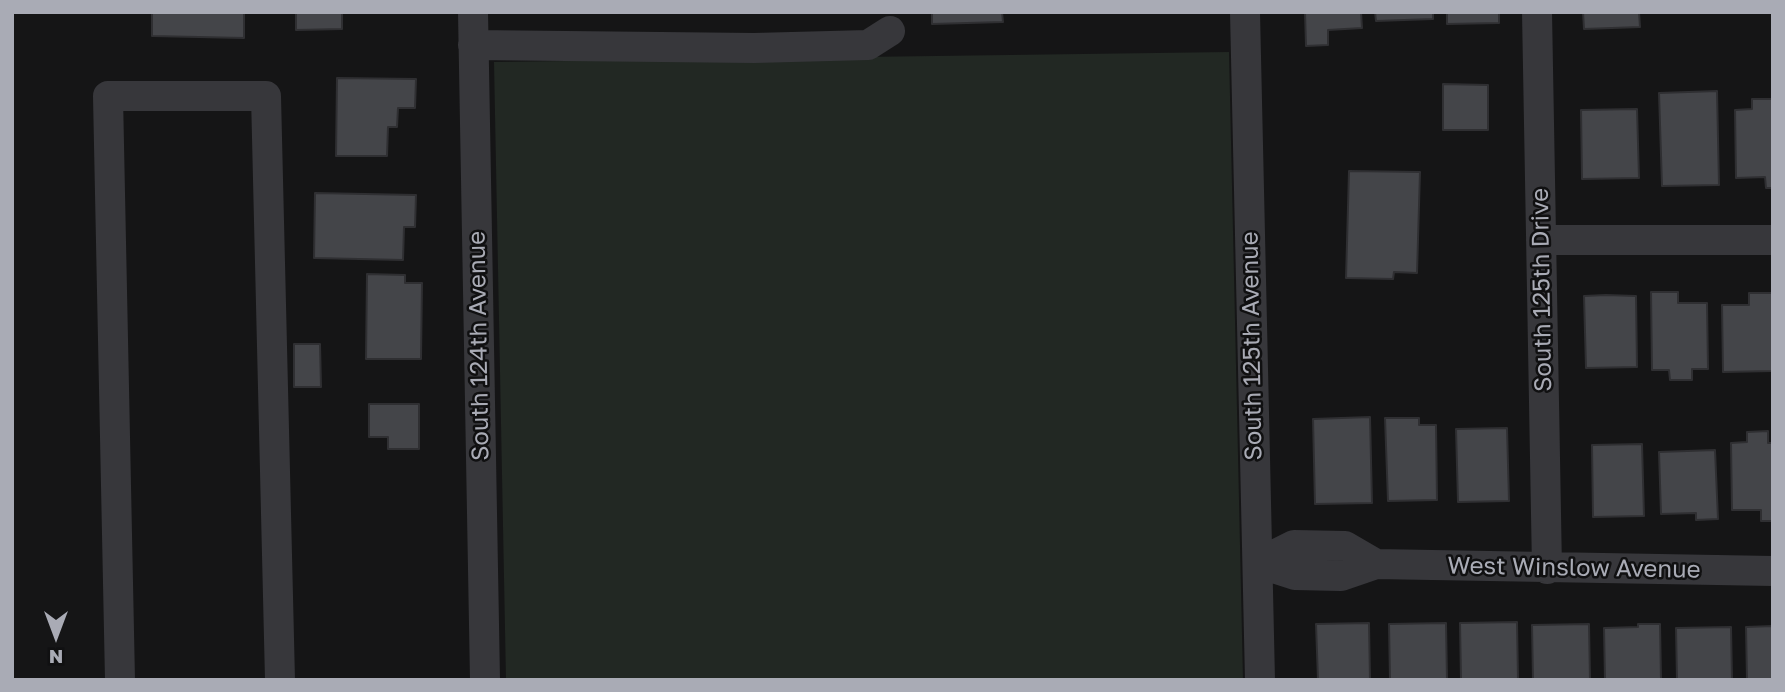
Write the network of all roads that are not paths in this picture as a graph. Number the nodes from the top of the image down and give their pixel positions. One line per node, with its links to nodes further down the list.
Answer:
1 (473, 12): 5 (street, South 124th Avenue)
2 (1245, 12): 8 (street, South 125th Avenue)
3 (1537, 12): 6 (street, South 125th Drive)
4 (890, 31): 5 (street)
5 (473, 45): 13 (street, South 124th Avenue)
6 (1541, 240): 7 (street); 9 (street, South 125th Drive)
7 (1773, 240)
8 (1258, 563): 9 (street, West Winslow Avenue); 14 (street, South 125th Avenue)
9 (1547, 569): 10 (street, West Winslow Avenue)
10 (1773, 571)
11 (120, 680): 12 (street)
12 (280, 680)
13 (485, 680)
14 (1260, 680)

